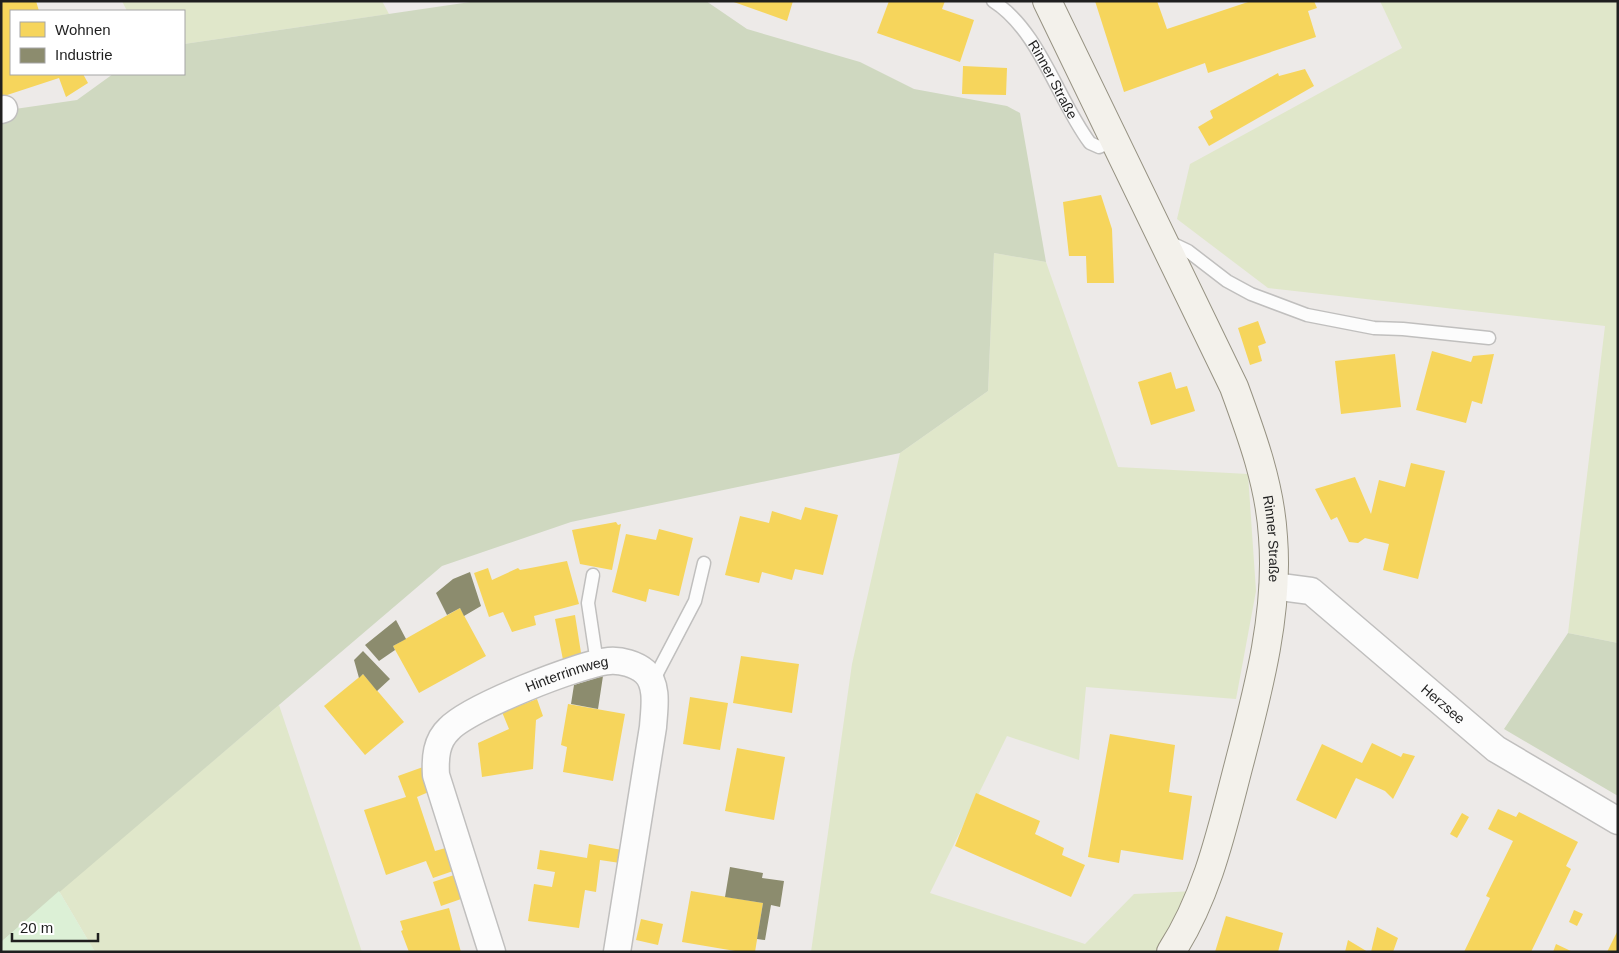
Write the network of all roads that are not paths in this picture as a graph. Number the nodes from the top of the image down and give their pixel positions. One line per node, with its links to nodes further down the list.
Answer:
1 (993, 1): 3 (lane, Rinner Straße)
2 (1047, 1): 3 (main road, Rinner Straße)
3 (1114, 142): 4 (main road, Rinner Straße)
4 (1160, 238): 5 (lane); 8 (main road, Rinner Straße)
5 (1489, 338)
6 (704, 563): 10 (lane)
7 (593, 575): 9 (lane)
8 (1273, 586): 11 (street, Herzsee); 14 (main road, Rinner Straße)
9 (597, 663): 10 (street, Hinterrinnweg); 12 (street, Hinterrinnweg)
10 (652, 683): 13 (street)
11 (1618, 821)
12 (492, 952)
13 (618, 952)
14 (1171, 952)

